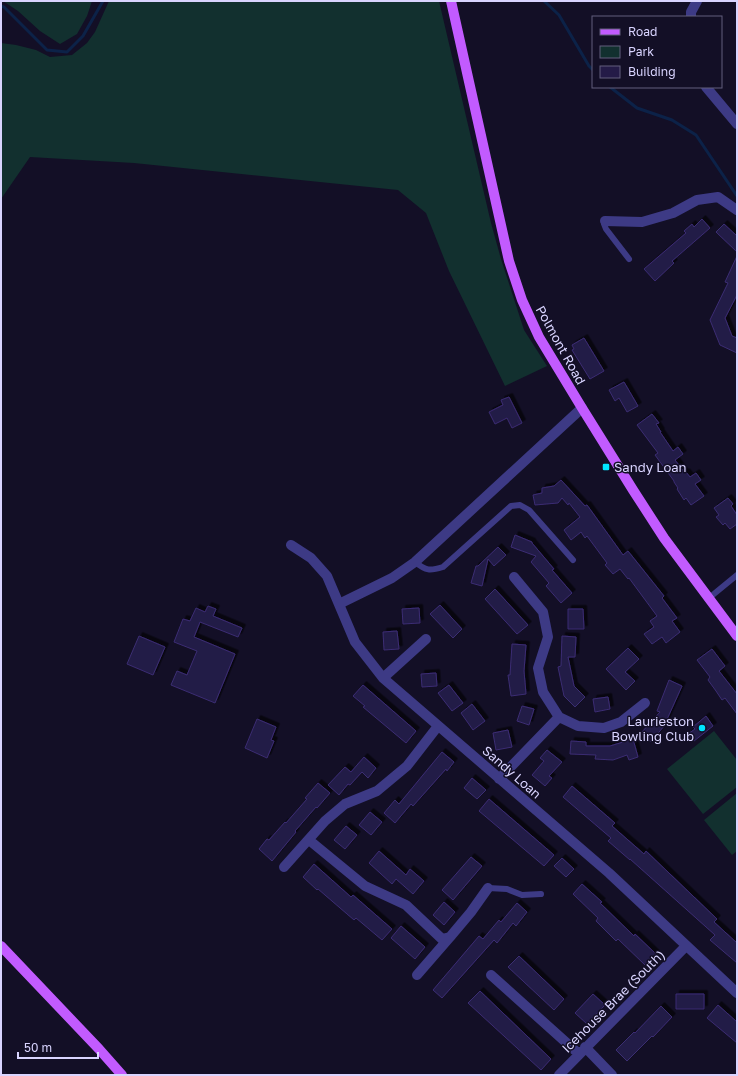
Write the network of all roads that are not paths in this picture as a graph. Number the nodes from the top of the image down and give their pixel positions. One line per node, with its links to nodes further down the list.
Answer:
1 (451, 1): 9 (main road, Polmont Road)
2 (697, 1): 3 (street)
3 (691, 16)
4 (707, 88): 5 (street)
5 (737, 124)
6 (737, 210): 7 (street)
7 (605, 221): 8 (lane)
8 (629, 259)
9 (582, 408): 12 (street); 15 (main road, Polmont Road)
10 (291, 545): 16 (street, Sandy Loan)
11 (573, 560): 12 (lane)
12 (415, 562): 16 (street)
13 (737, 574): 15 (lane)
14 (514, 577): 21 (street)
15 (709, 598): 17 (main road, Polmont Road)
16 (339, 604): 19 (street, Sandy Loan)
17 (737, 636)
18 (426, 639): 19 (street)
19 (383, 678): 22 (street, Sandy Loan)
20 (645, 703): 21 (street)
21 (558, 717): 23 (street)
22 (438, 726): 23 (street, Sandy Loan); 24 (street)
23 (499, 779): 30 (street, Sandy Loan)
24 (309, 840): 25 (street); 28 (street)
25 (284, 867)
26 (488, 888): 27 (lane); 28 (street)
27 (541, 894)
28 (450, 937): 31 (street)
29 (1, 946): 35 (main road)
30 (686, 946): 33 (street, Sandy Loan); 34 (street, Icehouse Brae (South))
31 (417, 975)
32 (491, 975): 34 (street)
33 (737, 993)
34 (582, 1050): 36 (street, Icehouse Brae (South)); 37 (street)
35 (122, 1075)
36 (559, 1075)
37 (612, 1075)

